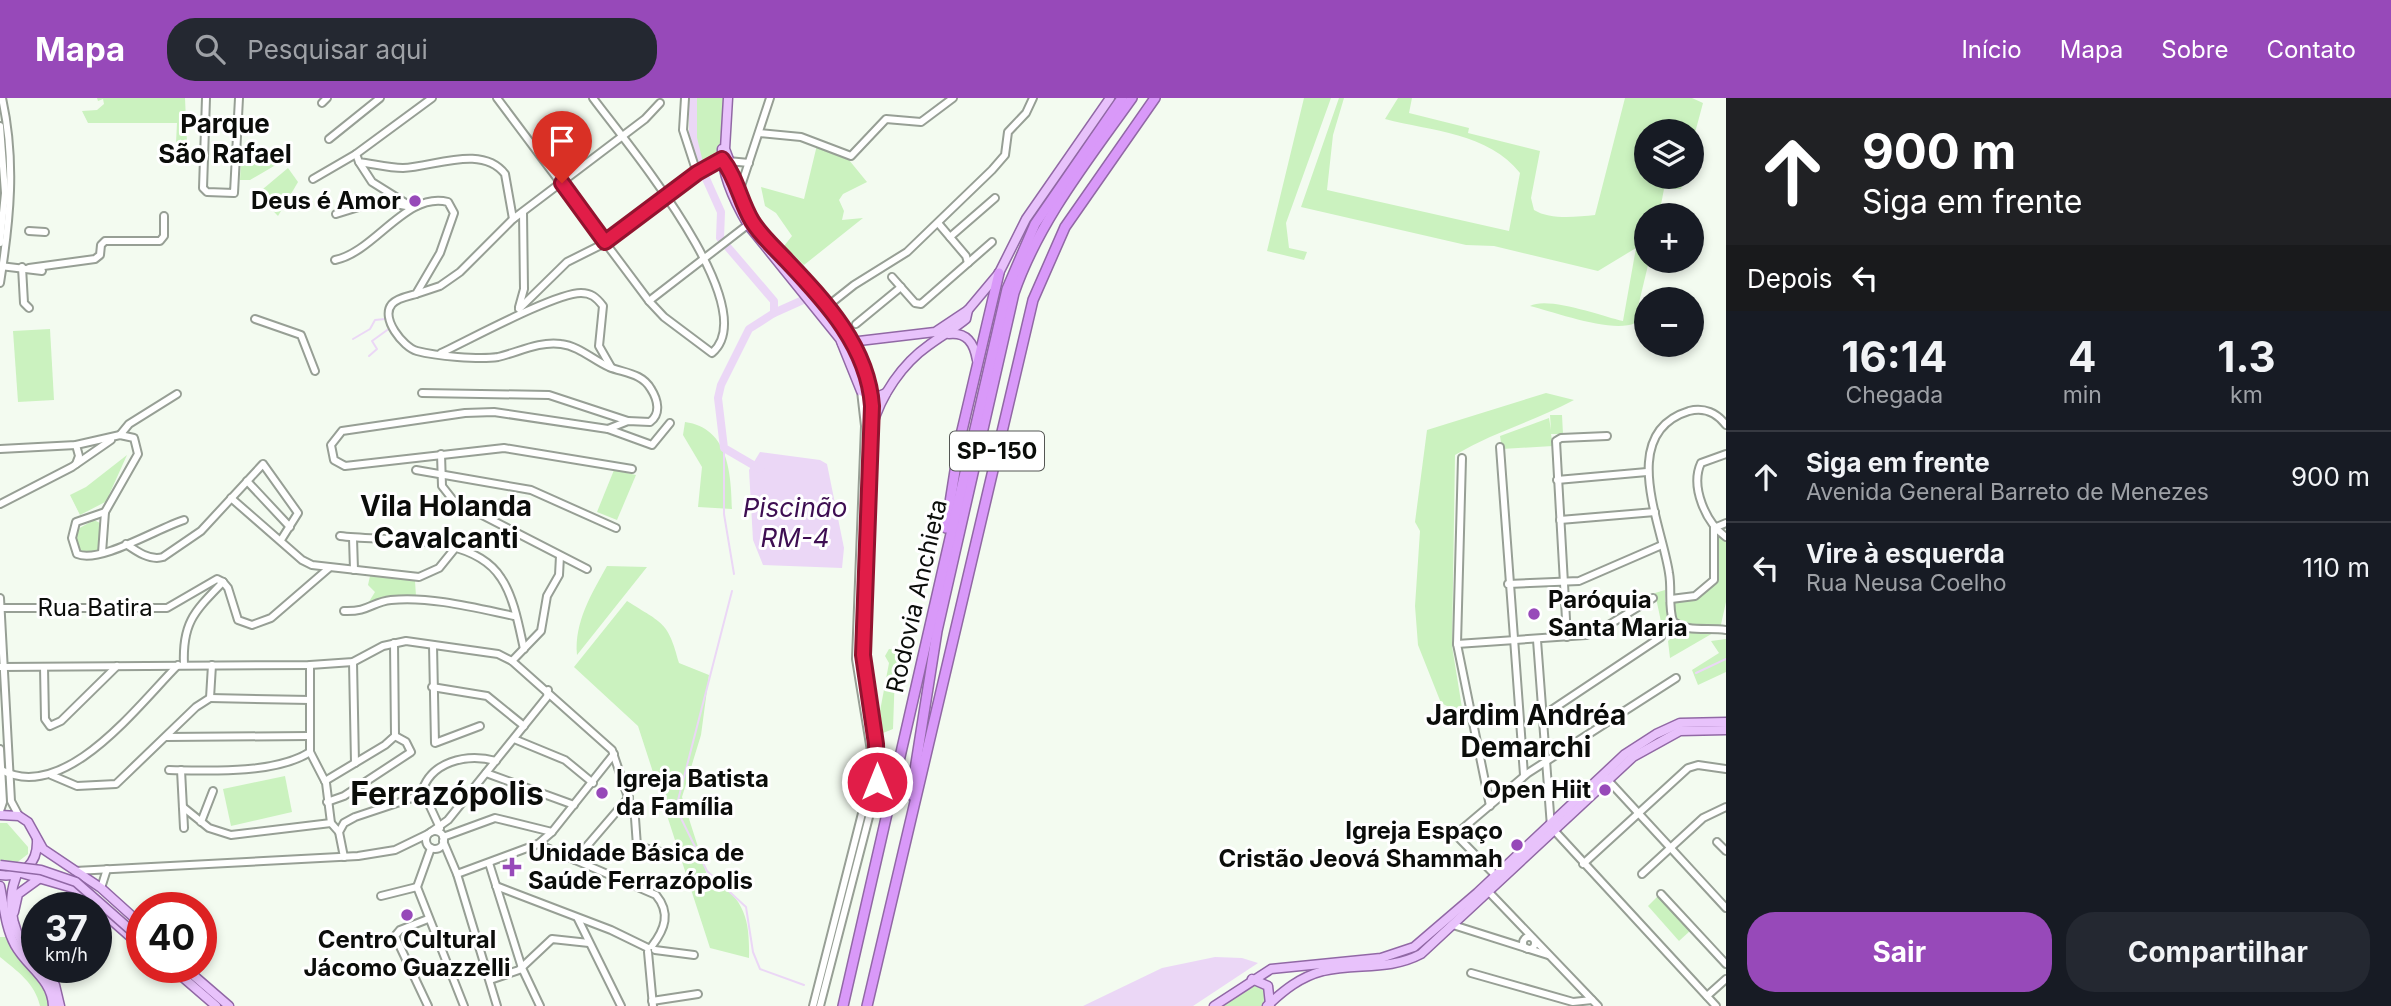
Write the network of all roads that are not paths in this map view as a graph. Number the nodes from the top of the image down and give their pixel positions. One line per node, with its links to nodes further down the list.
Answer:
1 (2, 98): 31 (street)
2 (206, 98): 3 (street)
3 (239, 98)
4 (380, 98): 21 (street)
5 (432, 98): 22 (street)
6 (497, 98): 28 (street)
7 (593, 98): 20 (street)
8 (685, 98): 26 (street)
9 (728, 98): 23 (main road)
10 (770, 98): 19 (street)
11 (953, 98): 19 (street)
12 (1033, 98): 39 (street)
13 (1122, 98): 128 (highway, Rodovia Anchieta / SP-150)
14 (1132, 98): 208 (highway, Rodovia Anchieta / SP-150)
15 (1155, 98): 208 (highway, Rodovia Anchieta / SP-150)
16 (1109, 101): 52 (main road)
17 (660, 103): 20 (street)
18 (0, 126): 31 (street)
19 (759, 133): 25 (street)
20 (621, 137): 28 (street); 30 (street)
21 (329, 139)
22 (356, 154): 24 (street); 27 (street)
23 (725, 160): 25 (street); 26 (street); 29 (main road); 38 (main road)
24 (359, 163): 33 (street); 37 (street)
25 (749, 163): 29 (street)
26 (698, 172): 30 (street)
27 (313, 179)
28 (562, 183): 34 (street); 43 (street)
29 (740, 190): 38 (main road)
30 (665, 195): 43 (street); 46 (street)
31 (8, 196): 45 (street); 49 (street)
32 (995, 198): 42 (street)
33 (412, 207): 35 (street); 47 (street); 56 (street)
34 (523, 212): 37 (street); 59 (street)
35 (336, 214)
36 (164, 216): 50 (street)
37 (513, 219): 56 (street)
38 (750, 223): 46 (street); 60 (main road)
39 (938, 223): 42 (street); 60 (street)
40 (29, 231): 41 (street)
41 (45, 232)
42 (950, 237): 48 (street)
43 (605, 242): 57 (street); 59 (street)
44 (992, 242): 48 (street)
45 (0, 243)
46 (704, 258): 57 (street); 57 (street)
47 (335, 260)
48 (968, 263): 55 (street)
49 (1, 266): 50 (street); 54 (street)
50 (25, 267): 51 (street); 58 (street)
51 (42, 271)
52 (999, 273): 61 (main road); 71 (highway)
53 (892, 277): 55 (street)
54 (0, 283)
55 (901, 287): 64 (street)
56 (416, 294): 70 (street)
57 (649, 301)
58 (29, 308)
59 (519, 309): 62 (street)
60 (824, 309): 67 (main road); 68 (main road)
61 (968, 310): 65 (main road); 66 (main road)
62 (515, 318): 70 (street); 72 (street)
63 (255, 319): 73 (street)
64 (856, 324)
65 (922, 335): 67 (main road); 69 (main road)
66 (946, 335): 69 (main road); 71 (main road)
67 (852, 342): 68 (main road); 78 (main road)
68 (842, 343): 74 (main road)
69 (928, 345): 76 (main road)
70 (441, 353): 72 (street)
71 (977, 359): 128 (highway)
72 (612, 369): 79 (street)
73 (315, 371)
74 (861, 391): 78 (main road); 284 (street)
75 (422, 393): 79 (street)
76 (886, 393): 78 (main road); 82 (main road)
77 (177, 394): 85 (street)
78 (871, 397): 82 (street)
79 (628, 421): 83 (street)
80 (670, 423): 83 (street)
81 (1726, 425): 97 (street)
82 (872, 427): 285 (street)
83 (608, 429): 89 (street)
84 (1607, 436): 99 (street)
85 (115, 437): 86 (street); 93 (street); 103 (street)
86 (76, 445): 88 (street); 93 (street)
87 (1500, 447): 125 (street)
88 (0, 449)
89 (441, 454): 91 (street); 94 (street)
90 (1726, 454): 110 (street)
91 (457, 455): 94 (street); 95 (street)
92 (1462, 458): 139 (street)
93 (76, 464): 102 (street)
94 (443, 466): 98 (street)
95 (632, 469)
96 (416, 470): 98 (street)
97 (1647, 472): 99 (street); 104 (street)
98 (443, 475): 109 (street); 119 (street)
99 (1558, 480): 106 (street)
100 (247, 481): 101 (street); 108 (street); 108 (street)
101 (231, 498): 114 (street); 115 (street)
102 (0, 504)
103 (105, 512): 118 (street); 118 (street)
104 (1655, 512): 106 (street); 116 (street)
105 (184, 520): 115 (street)
106 (1560, 520): 124 (street)
107 (1726, 523): 110 (street)
108 (290, 527): 114 (street)
109 (616, 528)
110 (1714, 528): 112 (street); 129 (street)
111 (340, 536): 113 (street)
112 (1726, 537)
113 (353, 538): 117 (street); 122 (street)
114 (281, 540): 120 (street)
115 (126, 544): 118 (street)
116 (1662, 545): 124 (street); 129 (street)
117 (456, 547): 122 (street); 132 (street)
118 (103, 553)
119 (560, 556): 121 (street); 141 (street)
120 (329, 568): 122 (street); 123 (street)
121 (587, 569)
122 (354, 570)
123 (222, 582): 130 (street, Rua Batira); 145 (street)
124 (1564, 582): 125 (street); 134 (street)
125 (1508, 584): 137 (street)
126 (0, 598): 130 (street)
127 (1653, 598): 134 (street)
128 (935, 599): 286 (highway, Rodovia Anchieta / SP-150)
129 (1671, 600): 133 (street)
130 (0, 608): 150 (street)
131 (344, 611): 132 (street)
132 (514, 616): 141 (street)
133 (1726, 628)
134 (1567, 637): 136 (street)
135 (1661, 638): 163 (street)
136 (1537, 640): 137 (street); 163 (street)
137 (1513, 641): 139 (street); 185 (street)
138 (394, 643): 140 (street); 144 (street); 169 (street)
139 (1457, 644): 194 (street)
140 (433, 645): 142 (street); 156 (street)
141 (522, 651): 142 (street); 143 (street); 152 (street)
142 (498, 654): 143 (street)
143 (512, 661): 152 (street)
144 (353, 662): 149 (street); 177 (street)
145 (181, 665): 147 (street); 148 (street); 155 (street)
146 (117, 666): 147 (street); 151 (street); 151 (street)
147 (161, 666): 155 (street)
148 (212, 666): 149 (street); 158 (street)
149 (310, 666): 160 (street)
150 (1, 667): 151 (street); 162 (street)
151 (44, 667)
152 (522, 668): 154 (street)
153 (1676, 678): 176 (street)
154 (536, 680): 157 (street); 161 (street)
155 (163, 681): 184 (street)
156 (432, 687): 165 (street); 166 (street)
157 (548, 690): 159 (street); 161 (street)
158 (210, 698): 160 (street); 170 (street)
159 (557, 698): 161 (street); 174 (street)
160 (310, 700): 168 (street)
161 (544, 701): 166 (street)
162 (3, 705): 183 (street)
163 (1541, 716): 176 (street)
164 (1726, 722): 186 (main road)
165 (480, 726)
166 (524, 726): 171 (street)
167 (1726, 730): 186 (main road)
168 (309, 736): 170 (street); 173 (street)
169 (395, 736): 177 (street); 192 (street)
170 (166, 737): 184 (street)
171 (514, 739): 175 (street); 188 (street)
172 (0, 749): 179 (street)
173 (310, 752): 181 (street); 187 (street)
174 (614, 754): 188 (street); 191 (street)
175 (496, 761): 182 (street); 190 (street)
176 (1545, 763): 185 (street); 203 (street)
177 (355, 764): 187 (street)
178 (1726, 769): 198 (street)
179 (1, 770): 183 (street); 197 (street)
180 (169, 770): 181 (street)
181 (181, 770): 195 (street)
182 (486, 773): 193 (street); 205 (street)
183 (9, 774): 184 (street); 199 (street)
184 (51, 775)
185 (1524, 775): 194 (street)
186 (1605, 776): 198 (street); 203 (main road)
187 (325, 781): 192 (street)
188 (593, 783): 193 (street)
189 (212, 791): 200 (street)
190 (421, 794): 205 (street); 206 (street)
191 (629, 797): 218 (street); 220 (street)
192 (327, 802): 201 (street)
193 (574, 805): 207 (street)
194 (1490, 806): 230 (street)
195 (183, 807): 200 (street); 204 (street)
196 (1726, 807): 215 (street)
197 (0, 813): 199 (main road)
198 (1638, 813): 215 (street); 223 (street)
199 (19, 816): 210 (main road)
200 (201, 822): 201 (street)
201 (331, 823): 206 (street)
202 (531, 827): 205 (street); 207 (street); 212 (street)
203 (1551, 827): 223 (street); 230 (main road); 238 (main road)
204 (184, 828)
205 (444, 831): 209 (street); 214 (street); 217 (street)
206 (339, 832): 219 (street)
207 (552, 832): 212 (street)
208 (907, 832): 287 (highway, Rodovia Anchieta / SP-150)
209 (430, 833): 211 (street); 214 (street)
210 (37, 840): 225 (main road); 226 (main road)
211 (416, 841): 214 (street); 219 (street)
212 (541, 842): 220 (street); 222 (street)
213 (1717, 842): 216 (street)
214 (432, 847): 217 (street); 236 (street)
215 (1670, 848): 228 (street); 241 (street)
216 (1726, 851)
217 (450, 853): 227 (street)
218 (669, 854)
219 (344, 857): 224 (street)
220 (575, 860): 255 (street)
221 (0, 862): 244 (main road, bridge); 249 (main road, bridge)
222 (489, 863): 227 (street); 235 (street)
223 (1583, 864): 270 (street)
224 (107, 869): 225 (street); 232 (street); 237 (street)
225 (75, 871): 232 (main road)
226 (19, 873): 229 (main road); 231 (main road); 247 (main road)
227 (457, 874): 263 (street)
228 (1642, 874)
229 (0, 875)
230 (1496, 876): 238 (main road)
231 (41, 877): 233 (main road); 247 (main road)
232 (86, 878): 233 (street); 237 (main road)
233 (60, 883): 250 (main road)
234 (0, 886): 243 (main road)
235 (496, 886): 246 (street); 259 (street)
236 (417, 887): 240 (street); 245 (street)
237 (101, 888): 242 (main road)
238 (1486, 889): 248 (main road); 251 (street); 261 (main road)
239 (1661, 894): 258 (street)
240 (382, 896)
241 (1726, 908)
242 (126, 911)
243 (2, 915): 276 (main road)
244 (126, 918)
245 (428, 919): 280 (street); 281 (street)
246 (578, 919): 253 (street); 255 (street)
247 (13, 922): 252 (main road)
248 (1453, 925): 254 (street); 275 (main road)
249 (126, 926)
250 (126, 933)
251 (1534, 938): 254 (street); 257 (street)
252 (21, 939)
253 (589, 943): 259 (street); 283 (street)
254 (1528, 949): 257 (street)
255 (651, 950): 256 (street); 272 (street)
256 (694, 955)
257 (1550, 956): 271 (street)
258 (1726, 964)
259 (522, 968): 263 (street); 282 (street)
260 (1471, 973): 271 (street)
261 (1252, 978): 273 (main road); 275 (main road)
262 (1726, 979): 270 (street)
263 (490, 980): 274 (street)
264 (53, 983): 277 (main road)
265 (187, 983): 268 (main road)
266 (189, 983): 268 (main road)
267 (203, 983): 279 (main road)
268 (197, 990): 278 (main road)
269 (698, 994): 272 (street)
270 (1707, 996): 290 (street)
271 (1591, 1000): 289 (street)
272 (653, 1003)
273 (1221, 1003): 288 (main road)
274 (494, 1005)
275 (1269, 1005)
276 (52, 1006)
277 (60, 1006)
278 (215, 1006)
279 (229, 1006)
280 (428, 1006)
281 (464, 1006)
282 (540, 1006)
283 (621, 1006)
284 (813, 1006)
285 (820, 1006)
286 (843, 1006)
287 (867, 1006)
288 (1214, 1006)
289 (1598, 1006)
290 (1716, 1006)

